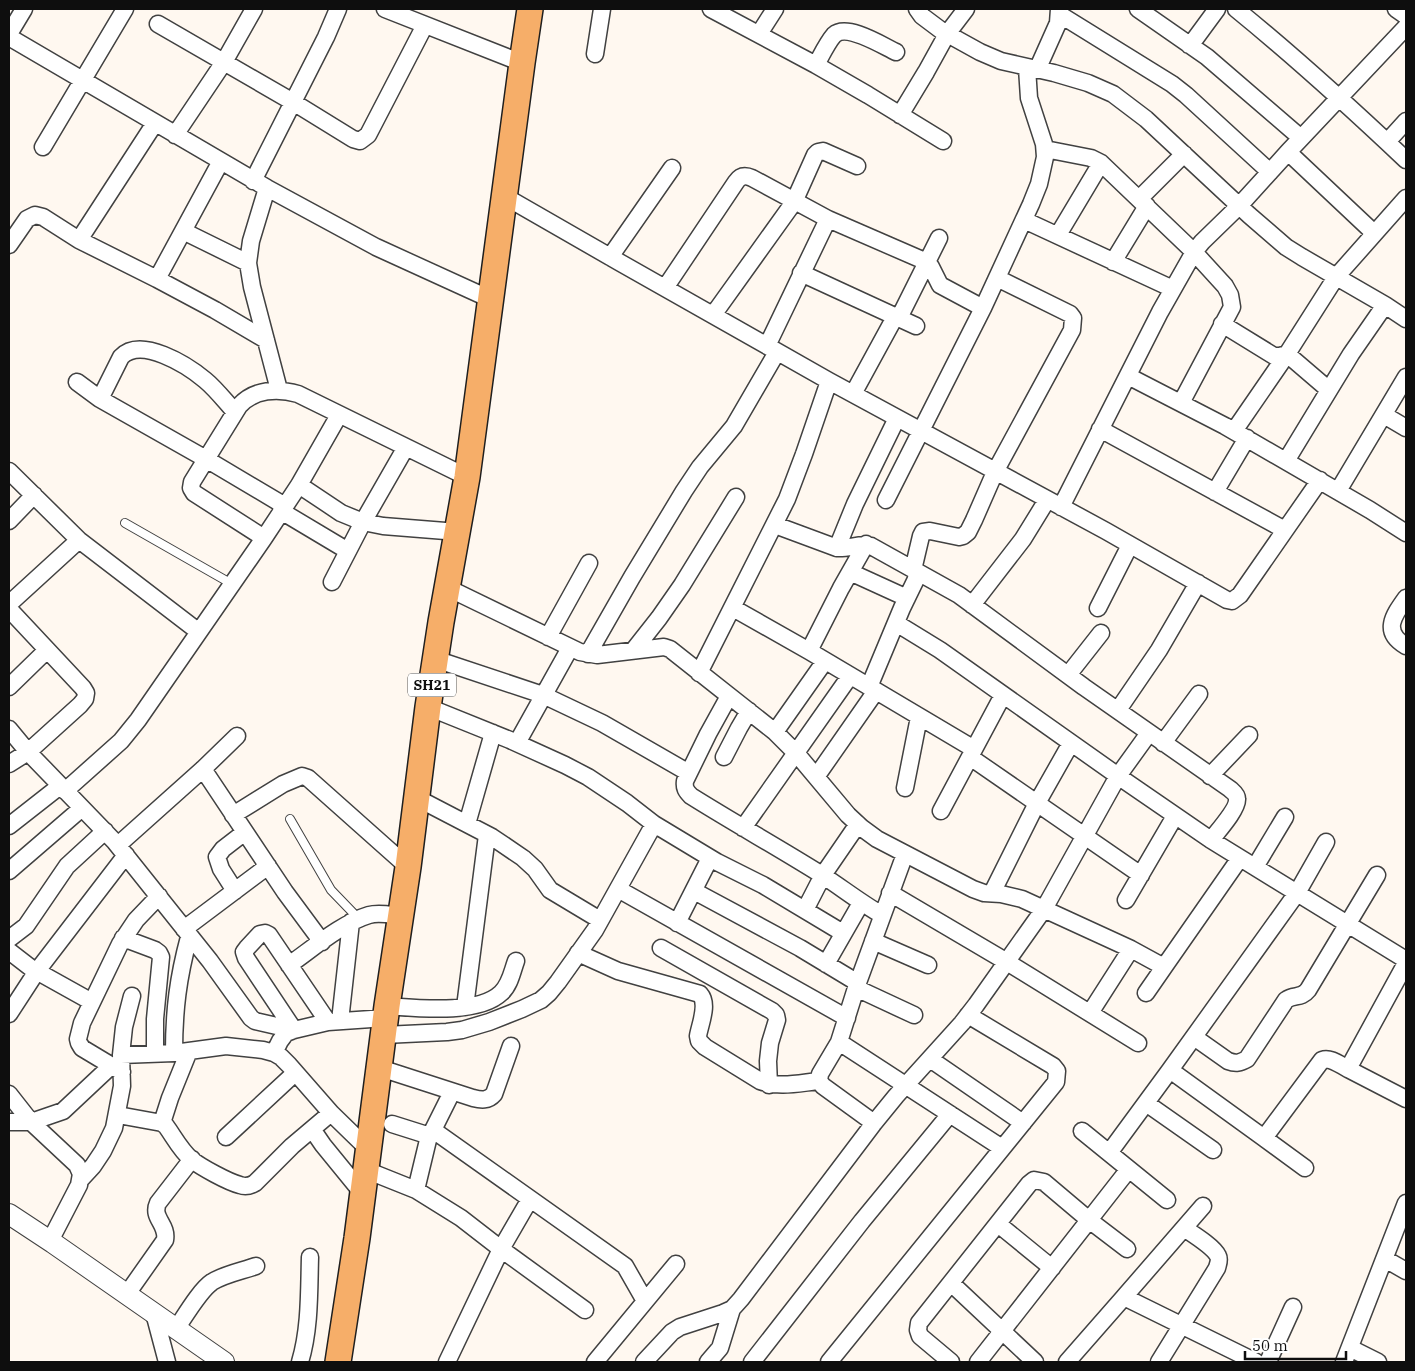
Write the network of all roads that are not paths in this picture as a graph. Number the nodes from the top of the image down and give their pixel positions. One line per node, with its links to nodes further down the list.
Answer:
1 (24, 9): 24 (street)
2 (125, 9): 32 (street)
3 (254, 9): 28 (street)
4 (338, 9): 34 (street)
5 (385, 9): 17 (street)
6 (530, 9): 29 (main road, SH21)
7 (602, 9): 27 (street)
8 (711, 9): 22 (street)
9 (775, 9): 22 (street)
10 (917, 9): 23 (street)
11 (966, 9): 23 (street)
12 (1138, 9): 25 (street)
13 (1217, 9): 25 (street)
14 (1236, 9): 33 (street)
15 (1396, 9): 18 (street)
16 (1059, 12): 31 (street); 51 (street)
17 (409, 14): 20 (street)
18 (1406, 16)
19 (158, 24): 28 (street)
20 (425, 26): 29 (street); 34 (street)
21 (1406, 27): 33 (street)
22 (759, 34): 30 (street)
23 (947, 34): 31 (street); 35 (street)
24 (9, 36): 32 (street)
25 (1189, 45): 39 (street)
26 (896, 52): 30 (street)
27 (595, 54)
28 (224, 62): 34 (street); 38 (street)
29 (522, 63): 53 (main road, SH21)
30 (816, 65): 35 (street)
31 (1032, 69): 43 (street); 45 (street)
32 (82, 81): 37 (street); 42 (street)
33 (1339, 98): 39 (street); 41 (street)
34 (293, 102): 52 (street)
35 (900, 115): 40 (street)
36 (1406, 121): 41 (street)
37 (155, 123): 38 (street); 65 (street)
38 (175, 135): 47 (street)
39 (1301, 138): 44 (street)
40 (943, 141)
41 (1387, 142): 46 (street)
42 (43, 148)
43 (1045, 149): 48 (street); 59 (street)
44 (1288, 152): 51 (street); 61 (street)
45 (1184, 154): 56 (street); 57 (street)
46 (1406, 160)
47 (220, 162): 52 (street); 60 (street)
48 (1101, 163): 56 (street); 62 (street)
49 (857, 166): 55 (street)
50 (672, 168): 67 (street)
51 (1270, 172): 57 (street)
52 (260, 185): 70 (street); 77 (street)
53 (504, 196): 67 (street); 77 (main road, SH21)
54 (1406, 198): 61 (street)
55 (794, 202): 58 (street); 75 (street); 80 (street)
56 (1143, 203): 66 (street); 69 (street)
57 (1239, 206): 66 (street); 72 (street)
58 (828, 219): 68 (street); 71 (street)
59 (1024, 220): 62 (street); 73 (street)
60 (183, 231): 70 (street); 74 (street)
61 (1374, 233): 72 (street)
62 (1058, 236): 69 (street)
63 (11, 238): 65 (street)
64 (940, 238): 68 (street)
65 (79, 240): 74 (street)
66 (1194, 252): 76 (street); 83 (street)
67 (610, 257): 75 (street)
68 (927, 262): 79 (street); 81 (street)
69 (1113, 262): 76 (street)
70 (248, 263): 85 (street)
71 (801, 274): 81 (street); 86 (street)
72 (1336, 277): 78 (street); 87 (street)
73 (997, 278): 79 (street); 109 (street)
74 (157, 279): 85 (street)
75 (665, 288): 80 (street)
76 (1173, 290): 88 (street)
77 (490, 299): 110 (main road, SH21)
78 (1385, 305): 82 (street); 93 (street)
79 (983, 308): 103 (street)
80 (713, 316): 86 (street)
81 (897, 317): 84 (street); 94 (street)
82 (1406, 319)
83 (1222, 324): 87 (street); 96 (street)
84 (916, 326)
85 (266, 340): 92 (street)
86 (772, 349): 90 (street); 156 (street)
87 (1286, 354): 93 (street); 104 (street)
88 (1128, 376): 96 (street); 102 (street)
89 (1406, 377): 99 (street)
90 (829, 381): 94 (street); 123 (street)
91 (77, 382): 95 (street)
92 (279, 390): 97 (street); 98 (street)
93 (1329, 390): 107 (street)
94 (854, 394): 100 (street)
95 (100, 399): 97 (street); 106 (street)
96 (1181, 403): 104 (street)
97 (235, 412): 106 (street)
98 (339, 415): 105 (street); 112 (street)
99 (1384, 415): 101 (street); 113 (street)
100 (897, 418): 103 (street); 131 (street)
101 (1406, 428)
102 (1100, 430): 114 (street); 118 (street)
103 (920, 431): 109 (street); 117 (street)
104 (1241, 435): 107 (street); 114 (street)
105 (406, 447): 110 (street); 122 (street)
106 (206, 459): 119 (street); 127 (street)
107 (1286, 461): 111 (street)
108 (9, 471): 115 (street)
109 (995, 472): 118 (street); 134 (street)
110 (467, 478): 125 (main road, SH21)
111 (1320, 480): 113 (street); 124 (street)
112 (298, 485): 119 (street); 122 (street)
113 (1338, 491): 126 (street)
114 (1215, 492): 124 (street)
115 (34, 496): 120 (street); 128 (street)
116 (736, 498): 154 (street)
117 (886, 500)
118 (1054, 504): 130 (street); 143 (street)
119 (283, 509): 127 (street); 132 (street)
120 (9, 521)
121 (125, 522): 138 (lane)
122 (363, 522): 125 (street); 132 (street)
123 (775, 525): 131 (street); 144 (street)
124 (1285, 530): 137 (street)
125 (458, 532): 139 (main road, SH21)
126 (1406, 533)
127 (264, 538): 138 (street)
128 (79, 540): 142 (street); 148 (street)
129 (866, 544): 131 (street); 134 (street); 135 (street)
130 (1130, 545): 137 (street); 145 (street)
131 (837, 548)
132 (348, 551): 136 (street)
133 (589, 563): 150 (street)
134 (916, 571): 140 (street); 143 (street)
135 (850, 572): 140 (street); 155 (street)
136 (332, 582)
137 (1198, 583): 169 (street)
138 (232, 584): 148 (street)
139 (448, 588): 150 (street); 157 (main road, SH21)
140 (907, 598): 147 (street)
141 (1406, 598): 151 (street)
142 (9, 604)
143 (972, 605): 160 (street)
144 (733, 608): 155 (street); 159 (street)
145 (1098, 608)
146 (9, 609): 153 (street)
147 (896, 623): 163 (street); 166 (street)
148 (199, 632): 191 (street)
149 (1101, 633): 160 (street)
150 (548, 637): 152 (street)
151 (1406, 646)
152 (570, 648): 156 (street); 165 (street)
153 (47, 650): 162 (street); 181 (street)
154 (632, 650): 156 (street); 159 (street)
155 (809, 651): 158 (street)
156 (588, 654)
157 (436, 659): 165 (street); 168 (main road, SH21)
158 (826, 661): 161 (street); 174 (street)
159 (699, 673): 167 (street)
160 (1068, 675): 169 (street)
161 (850, 676): 163 (street); 182 (street)
162 (9, 687)
163 (872, 689): 171 (street); 190 (street)
164 (1200, 694): 180 (street)
165 (543, 695): 178 (street); 187 (street)
166 (1003, 695): 179 (street); 183 (street)
167 (729, 696): 170 (street); 187 (street)
168 (428, 707): 173 (street); 193 (main road, SH21)
169 (1118, 710): 175 (street)
170 (749, 711): 174 (street); 184 (street)
171 (919, 717): 183 (street); 192 (street)
172 (9, 729): 181 (street)
173 (493, 732): 178 (street); 201 (street)
174 (775, 732): 182 (street)
175 (1149, 733): 180 (street); 188 (street)
176 (1249, 734): 189 (street)
177 (237, 736): 186 (street)
178 (517, 743): 202 (street)
179 (1072, 743): 188 (street); 194 (street)
180 (1163, 743): 189 (street)
181 (28, 752): 185 (street); 191 (street)
182 (796, 753): 190 (street); 205 (street)
183 (972, 753): 194 (street); 196 (street)
184 (724, 757)
185 (9, 764)
186 (202, 769): 197 (street); 212 (street)
187 (689, 773): 205 (street)
188 (1118, 776): 198 (street); 209 (street)
189 (1210, 776): 210 (street)
190 (816, 777): 203 (street)
191 (63, 788): 195 (street); 204 (street)
192 (905, 788)
193 (417, 798): 201 (street); 217 (main road, SH21)
194 (1037, 803): 209 (street); 227 (street)
195 (82, 808): 206 (street); 219 (street)
196 (941, 811)
197 (233, 815): 207 (street); 217 (street)
198 (1175, 816): 210 (street); 221 (street)
199 (1285, 816): 218 (street)
200 (290, 819): 237 (lane)
201 (467, 824): 208 (street)
202 (654, 824): 214 (street); 223 (street)
203 (858, 824): 213 (street); 220 (street)
204 (9, 826)
205 (743, 828): 220 (street)
206 (105, 832): 212 (street); 243 (street)
207 (245, 832): 216 (street); 224 (street)
208 (487, 835): 236 (street); 262 (street)
209 (1084, 836): 221 (street); 232 (street)
210 (1211, 840): 215 (street)
211 (1326, 842): 228 (street)
212 (122, 850): 229 (street); 257 (street)
213 (905, 854): 226 (street); 227 (street)
214 (710, 858): 225 (street); 233 (street)
215 (1240, 858): 218 (street); 256 (street)
216 (268, 866): 224 (street); 245 (street)
217 (408, 867): 235 (main road, SH21)
218 (1255, 867): 228 (street)
219 (9, 871)
220 (823, 875): 231 (street); 233 (street)
221 (1141, 875): 230 (street)
222 (1377, 875): 239 (street)
223 (618, 889): 236 (street); 238 (street)
224 (235, 891): 240 (street)
225 (694, 892): 238 (street); 253 (street)
226 (890, 893): 234 (street); 252 (street)
227 (992, 893): 232 (street)
228 (1297, 893): 239 (street); 271 (street)
229 (158, 896): 240 (street); 242 (street)
230 (1126, 900)
231 (861, 903): 234 (street); 241 (street)
232 (1044, 909): 247 (street); 252 (street)
233 (805, 910): 241 (street)
234 (882, 915): 244 (street)
235 (401, 916): 237 (street); 268 (main road, SH21)
236 (600, 920): 249 (street)
237 (355, 921): 245 (street); 269 (street)
238 (677, 922): 267 (street)
239 (1348, 924): 250 (street); 271 (street)
240 (187, 933): 270 (street); 275 (street)
241 (843, 933): 253 (street)
242 (123, 938): 261 (street); 277 (street)
243 (9, 939)
244 (873, 941): 255 (street); 258 (street)
245 (322, 942): 254 (street)
246 (661, 948): 285 (street)
247 (1131, 949): 256 (street); 263 (street)
248 (9, 951): 257 (street)
249 (578, 953): 268 (street); 285 (street)
250 (1405, 957): 281 (street)
251 (516, 961): 262 (street)
252 (1007, 962): 263 (street); 266 (street)
253 (826, 964): 258 (street)
254 (289, 965): 269 (street); 270 (street)
255 (928, 965)
256 (1164, 967): 259 (street)
257 (37, 972): 261 (street); 264 (street)
258 (857, 985): 265 (street); 267 (street)
259 (1146, 994)
260 (132, 996): 279 (street)
261 (92, 1002): 279 (street)
262 (465, 1006): 268 (street)
263 (1090, 1013): 273 (street)
264 (9, 1014)
265 (914, 1015)
266 (968, 1015): 278 (street); 298 (street)
267 (847, 1018): 272 (street)
268 (386, 1020): 269 (street); 280 (main road, SH21)
269 (334, 1021): 270 (street)
270 (294, 1030): 276 (street)
271 (1194, 1037): 282 (street)
272 (839, 1042): 284 (street); 286 (street)
273 (1138, 1042)
274 (511, 1046): 287 (street)
275 (181, 1052): 276 (street); 277 (street); 296 (street)
276 (274, 1053): 283 (street)
277 (156, 1054): 279 (street)
278 (930, 1059): 286 (street); 298 (street)
279 (118, 1064): 293 (street); 295 (street)
280 (380, 1068): 287 (street); 309 (main road, SH21)
281 (1348, 1069): 289 (street); 304 (street)
282 (1170, 1070): 290 (street); 304 (street)
283 (295, 1073): 291 (street); 303 (street)
284 (819, 1081): 285 (street); 297 (street)
285 (769, 1085)
286 (906, 1085): 292 (street); 297 (street)
287 (452, 1092): 302 (street)
288 (9, 1094): 295 (street)
289 (1406, 1099)
290 (1146, 1104): 306 (street); 307 (street)
291 (331, 1113): 300 (street); 309 (street)
292 (950, 1114): 305 (street); 353 (street)
293 (118, 1115): 296 (street); 312 (street)
294 (9, 1122): 295 (street)
295 (30, 1122): 312 (street)
296 (162, 1123): 308 (street)
297 (874, 1123): 337 (street)
298 (1023, 1123): 305 (street)
299 (392, 1124): 302 (street)
300 (312, 1129): 308 (street); 314 (street)
301 (1082, 1131): 307 (street)
302 (431, 1133): 313 (street); 315 (street)
303 (226, 1137)
304 (1264, 1138): 310 (street)
305 (1002, 1148): 354 (street)
306 (1214, 1150)
307 (1109, 1153): 311 (street)
308 (192, 1159): 333 (street)
309 (368, 1160): 313 (street); 314 (main road, SH21)
310 (1305, 1168)
311 (1129, 1170): 316 (street); 320 (street)
312 (81, 1180): 323 (street)
313 (416, 1190): 325 (street)
314 (363, 1194): 348 (main road, SH21)
315 (530, 1199): 325 (street); 335 (street)
316 (1167, 1200)
317 (1406, 1204): 327 (street)
318 (1203, 1206): 322 (street)
319 (9, 1214): 323 (street)
320 (1089, 1220): 321 (street); 324 (street); 330 (street)
321 (998, 1224): 330 (street); 332 (street)
322 (1184, 1228): 334 (street); 340 (street)
323 (50, 1241): 333 (street)
324 (1127, 1249)
325 (501, 1250): 338 (street); 349 (street)
326 (310, 1257): 347 (street)
327 (1385, 1259): 331 (street); 343 (street)
328 (676, 1264): 335 (street)
329 (256, 1266): 341 (street)
330 (1052, 1268): 342 (street)
331 (1406, 1271)
332 (951, 1283): 342 (street); 355 (street)
333 (127, 1294): 339 (street)
334 (1124, 1297): 340 (street); 344 (street)
335 (645, 1300): 350 (street)
336 (1292, 1307): 360 (street)
337 (732, 1309): 351 (street); 352 (street)
338 (585, 1310)
339 (154, 1313): 341 (street); 345 (street)
340 (1182, 1326): 358 (street); 359 (street)
341 (176, 1329): 346 (street)
342 (1002, 1331): 356 (street); 357 (street)
343 (1347, 1355): 361 (street)
344 (1072, 1361)
345 (167, 1362)
346 (224, 1362)
347 (300, 1362)
348 (338, 1362)
349 (447, 1362)
350 (595, 1362)
351 (644, 1362)
352 (708, 1362)
353 (752, 1362)
354 (829, 1362)
355 (952, 1362)
356 (978, 1362)
357 (1035, 1362)
358 (1159, 1362)
359 (1256, 1362)
360 (1268, 1362)
361 (1378, 1362)

